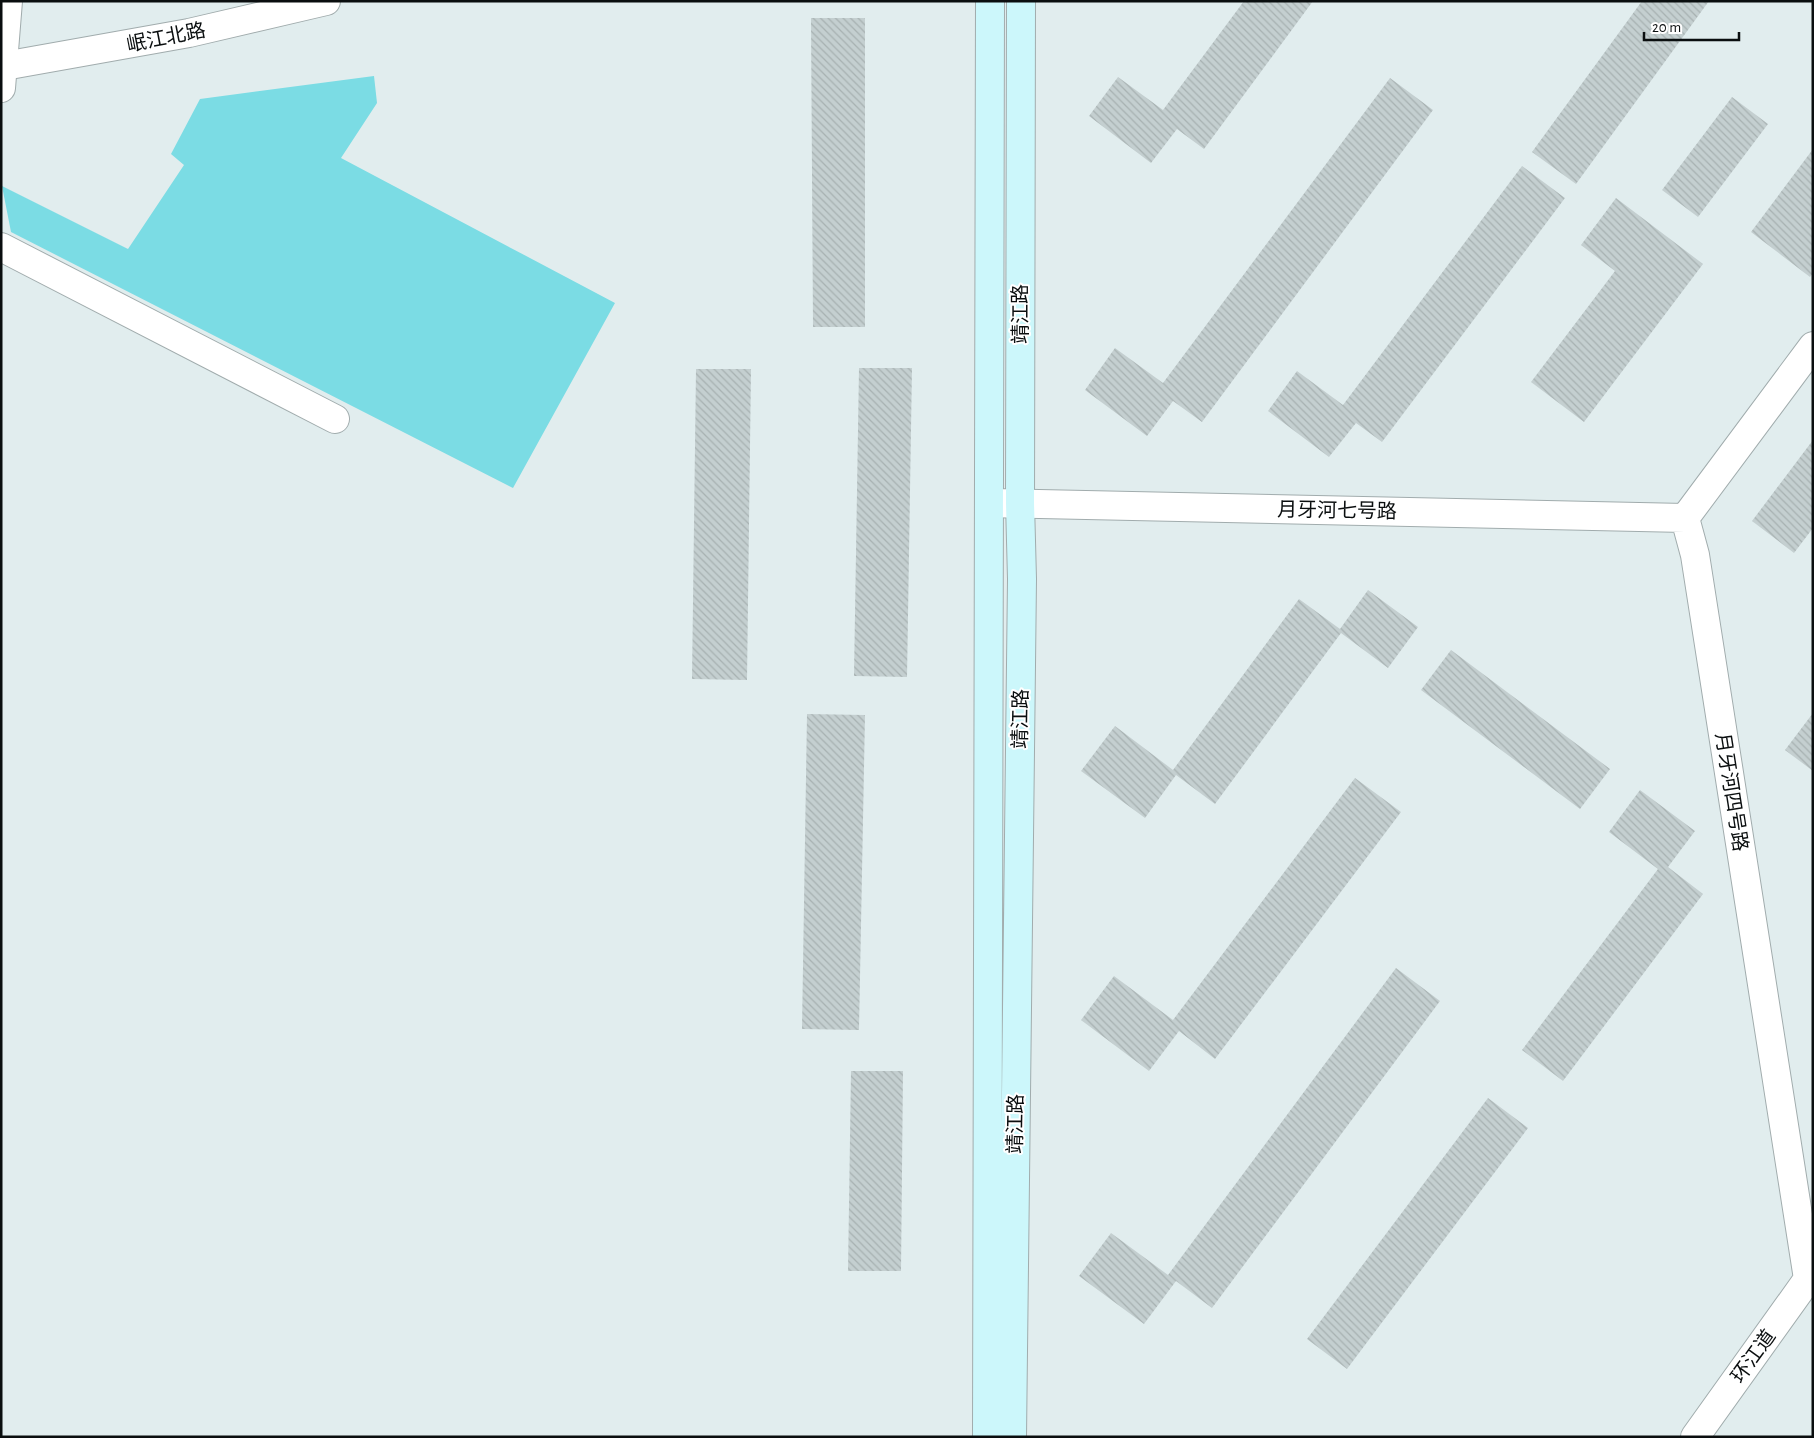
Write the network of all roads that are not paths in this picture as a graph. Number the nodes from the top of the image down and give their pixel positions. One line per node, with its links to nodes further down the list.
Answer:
1 (8, 1): 5 (street)
2 (326, 1): 5 (street, 岷江北路)
3 (990, 1): 9 (main road, 靖江路)
4 (1021, 1): 10 (main road, 靖江路)
5 (3, 77)
6 (1, 247): 8 (street)
7 (1813, 346): 11 (street)
8 (335, 419)
9 (988, 503): 10 (street, 月牙河七号路); 13 (main road, 靖江路)
10 (1020, 503): 11 (street, 月牙河七号路); 14 (main road, 靖江路)
11 (1686, 518): 12 (street, 月牙河四号路)
12 (1810, 1281): 15 (street, 环江道)
13 (987, 1437)
14 (1012, 1437)
15 (1695, 1437)

